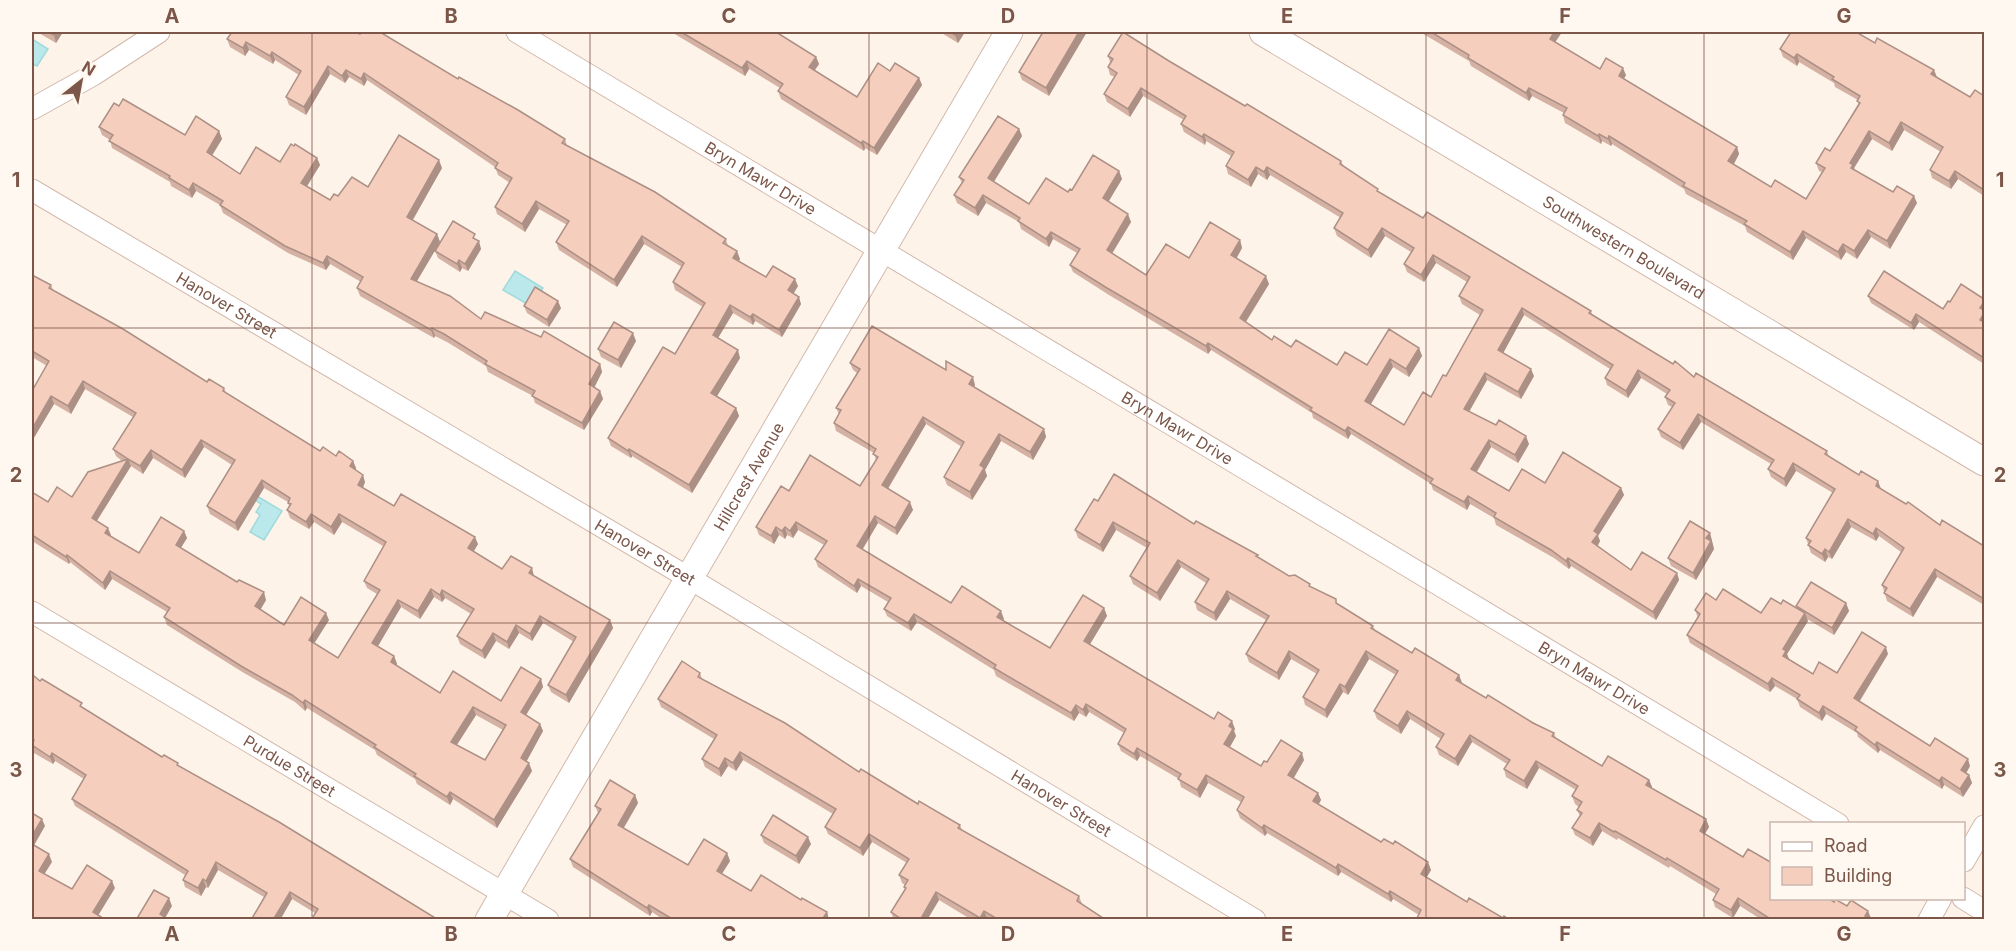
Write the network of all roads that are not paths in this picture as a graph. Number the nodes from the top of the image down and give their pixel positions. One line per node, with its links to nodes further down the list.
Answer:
1 (159, 32): 5 (street)
2 (517, 32): 7 (street, Bryn Mawr Drive)
3 (1009, 32): 7 (street, Hillcrest Avenue)
4 (1263, 32): 8 (street, Southwestern Boulevard)
5 (32, 110)
6 (32, 190): 9 (street, Hanover Street)
7 (881, 249): 9 (street, Hillcrest Avenue); 11 (street, Bryn Mawr Drive)
8 (1984, 462)
9 (689, 578): 14 (street, Hillcrest Avenue); 20 (street, Hanover Street)
10 (32, 612): 14 (street, Purdue Street)
11 (1835, 822)
12 (1984, 826): 13 (street)
13 (1965, 859)
14 (505, 893): 18 (street, Hillcrest Avenue); 19 (street, Purdue Street)
15 (1965, 899): 17 (street)
16 (1940, 900): 21 (street)
17 (1984, 911)
18 (489, 920)
19 (548, 920)
20 (1255, 920)
21 (1929, 920)

